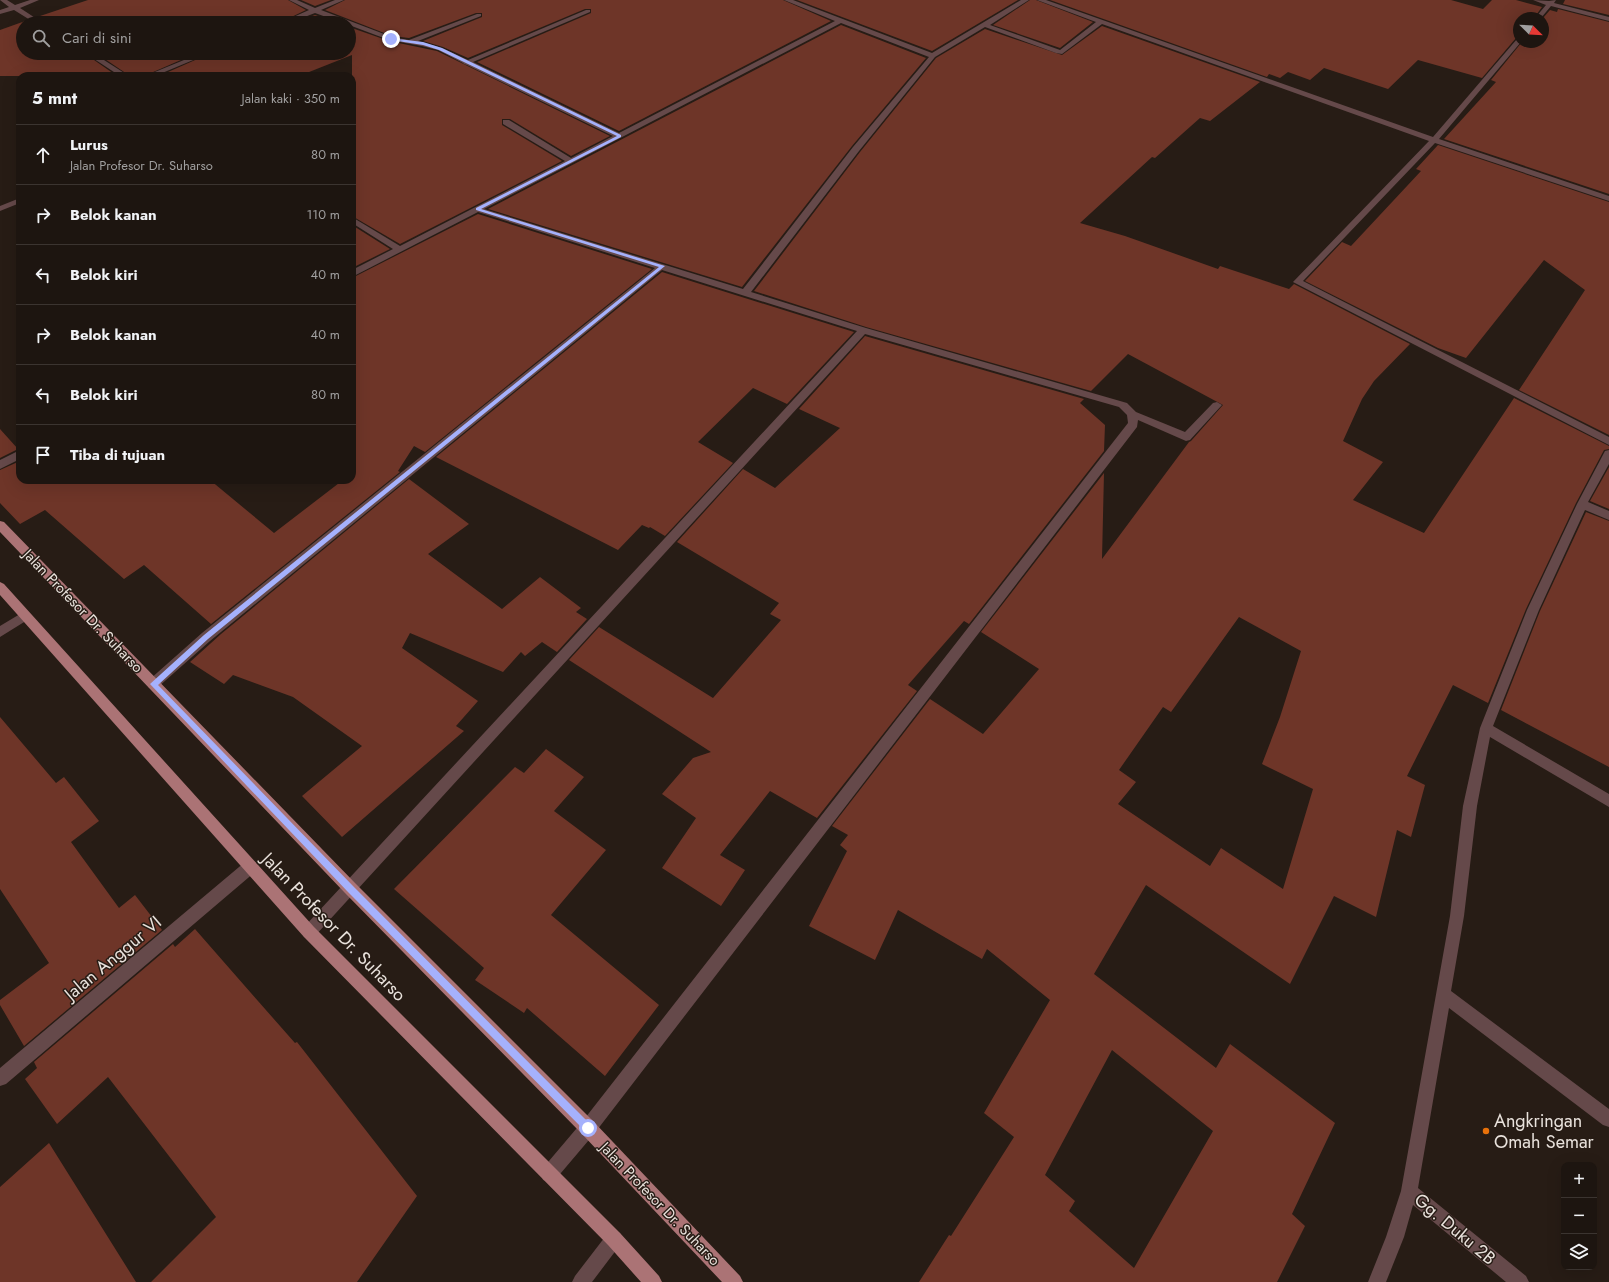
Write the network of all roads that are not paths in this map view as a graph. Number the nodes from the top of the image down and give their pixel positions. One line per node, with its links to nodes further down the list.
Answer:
1 (3, 0): 10 (street)
2 (36, 0): 10 (street)
3 (292, 0): 11 (street)
4 (341, 0): 11 (street)
5 (787, 0): 20 (street)
6 (1026, 0): 22 (street)
7 (1040, 0): 21 (street)
8 (1536, 0): 9 (street)
9 (1552, 2): 14 (street); 19 (street)
10 (14, 7): 13 (street); 16 (street)
11 (314, 10): 17 (street); 18 (street)
12 (588, 11): 29 (street)
13 (0, 12)
14 (1543, 12)
15 (478, 15): 24 (street)
16 (29, 16)
17 (300, 16)
18 (330, 16)
19 (1609, 19)
20 (840, 21): 26 (street); 33 (street)
21 (1101, 22): 22 (street); 34 (street)
22 (985, 25): 26 (street)
23 (356, 26): 24 (street)
24 (411, 41): 29 (street)
25 (1513, 47): 34 (street)
26 (934, 56): 44 (street)
27 (99, 60): 30 (street)
28 (189, 60): 31 (street)
29 (466, 62): 33 (street)
30 (119, 72)
31 (159, 72)
32 (506, 122): 35 (street)
33 (620, 136): 35 (street)
34 (1434, 140): 36 (street); 48 (street)
35 (571, 161): 39 (street)
36 (1609, 199)
37 (16, 202): 38 (street)
38 (0, 209)
39 (477, 209): 41 (street); 42 (street)
40 (356, 222): 41 (street)
41 (399, 249): 43 (street)
42 (662, 266): 44 (street); 58 (street)
43 (356, 272)
44 (745, 293): 45 (street)
45 (863, 330): 47 (street); 62 (street)
46 (1217, 405): 47 (street)
47 (1132, 414): 67 (street)
48 (1609, 441)
49 (1609, 454): 52 (street)
50 (16, 456): 51 (street)
51 (0, 465)
52 (1582, 504): 53 (street); 59 (street)
53 (1609, 516)
54 (0, 525): 58 (main road, Jalan Profesor Dr. Suharso)
55 (0, 587): 56 (main road, Jalan Profesor Dr. Suharso)
56 (25, 616): 57 (street); 61 (main road, Jalan Profesor Dr. Suharso)
57 (0, 632)
58 (153, 684): 62 (main road, Jalan Profesor Dr. Suharso)
59 (1486, 728): 60 (street); 64 (street)
60 (1609, 801)
61 (250, 867): 63 (main road, Jalan Profesor Dr. Suharso); 65 (street, Jalan Anggur VI)
62 (350, 888): 63 (street); 67 (main road, Jalan Profesor Dr. Suharso)
63 (308, 932): 68 (main road, Jalan Profesor Dr. Suharso)
64 (1443, 994): 66 (street); 69 (street)
65 (0, 1078)
66 (1609, 1119)
67 (588, 1128): 68 (street); 73 (main road, Jalan Profesor Dr. Suharso)
68 (549, 1174): 70 (main road, Jalan Profesor Dr. Suharso)
69 (1409, 1191): 74 (street); 75 (street, Gg. Duku 2B)
70 (614, 1239): 71 (street); 72 (main road, Jalan Profesor Dr. Suharso)
71 (581, 1282)
72 (653, 1282)
73 (734, 1282)
74 (1377, 1282)
75 (1520, 1282)

